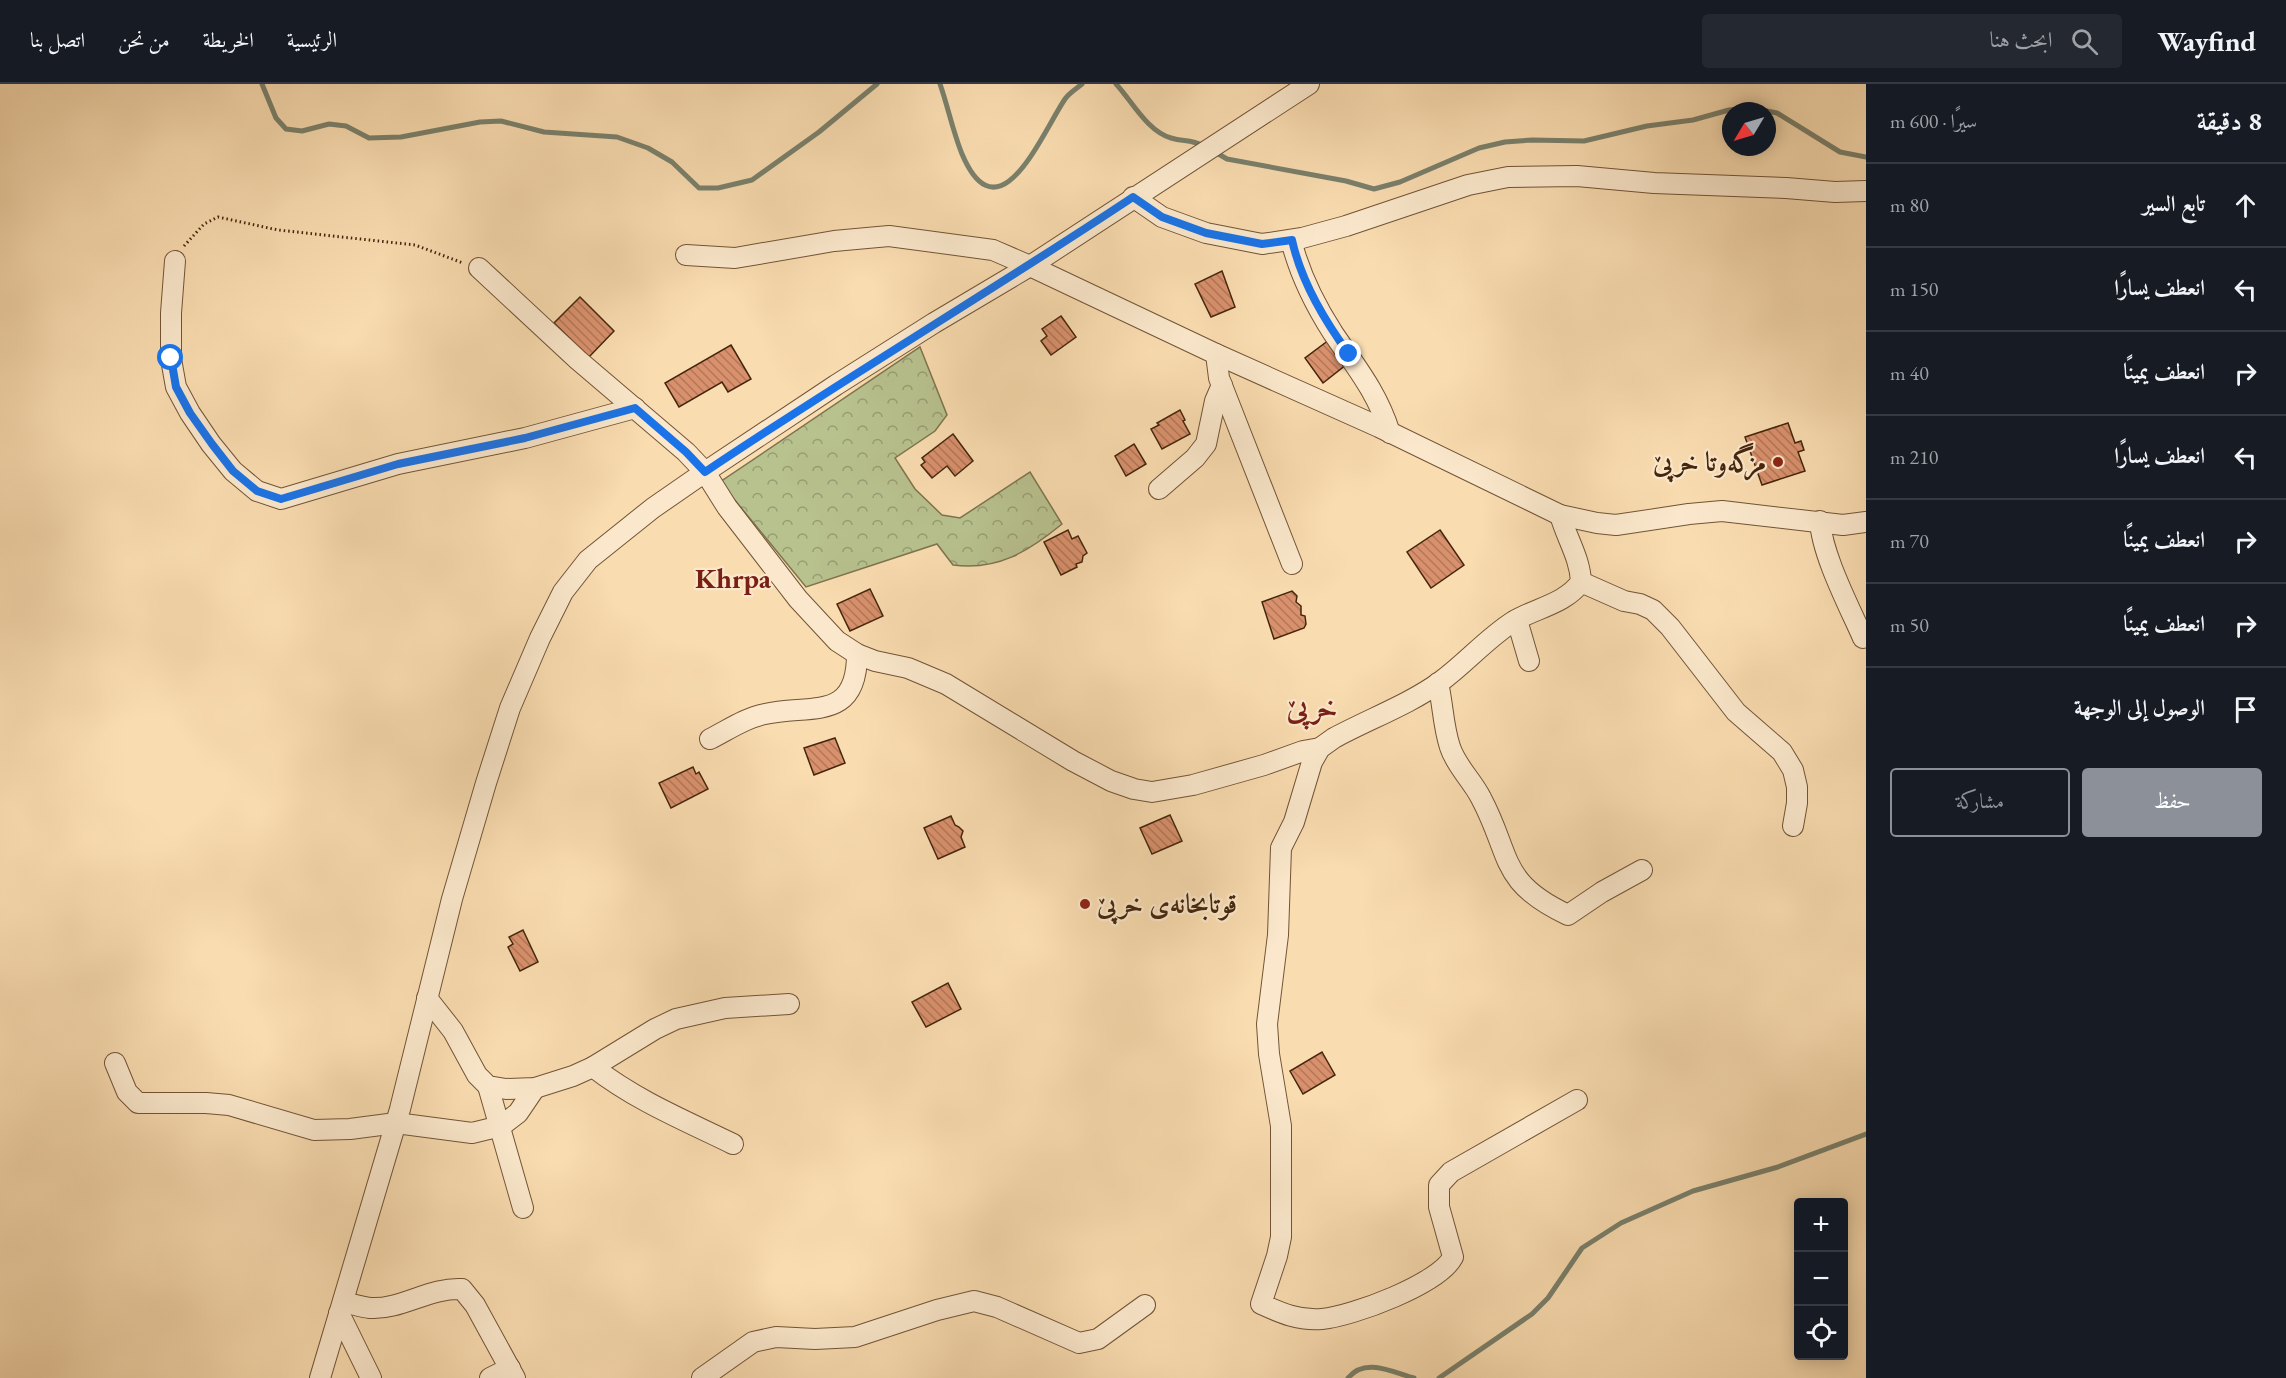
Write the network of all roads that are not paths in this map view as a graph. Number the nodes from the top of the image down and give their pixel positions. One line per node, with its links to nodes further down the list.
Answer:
1 (1309, 84): 3 (street)
2 (1866, 190): 4 (street)
3 (1133, 197): 4 (street); 7 (street)
4 (1292, 240): 12 (street)
5 (686, 255): 7 (street)
6 (175, 261): 11 (street)
7 (1030, 266): 9 (street); 13 (street)
8 (479, 268): 11 (street)
9 (1216, 354): 10 (street); 12 (street)
10 (1222, 385): 14 (street); 18 (street)
11 (635, 408): 13 (street)
12 (1390, 433): 15 (street)
13 (705, 472): 22 (street); 29 (street)
14 (1159, 489)
15 (1560, 515): 16 (street); 19 (street)
16 (1820, 521): 17 (street); 21 (street)
17 (1866, 522)
18 (1292, 564)
19 (1581, 582): 20 (street); 27 (street)
20 (1517, 620): 23 (street); 24 (street)
21 (1863, 638)
22 (857, 654): 25 (street); 26 (street)
23 (1529, 661)
24 (1438, 683): 26 (street); 28 (street)
25 (710, 739)
26 (1320, 748): 35 (street)
27 (1793, 826)
28 (1642, 870)
29 (428, 998): 33 (street); 36 (street)
30 (789, 1004): 32 (street)
31 (115, 1063): 36 (street)
32 (593, 1067): 34 (street); 38 (street)
33 (488, 1086): 34 (street); 37 (street)
34 (535, 1088): 37 (street)
35 (1577, 1100)
36 (396, 1123): 37 (street); 41 (street)
37 (501, 1126): 39 (street)
38 (734, 1144)
39 (523, 1208)
40 (1145, 1305): 46 (street)
41 (341, 1308): 42 (street); 43 (street); 44 (street)
42 (513, 1373): 45 (street)
43 (320, 1378)
44 (371, 1378)
45 (490, 1378)
46 (702, 1378)

